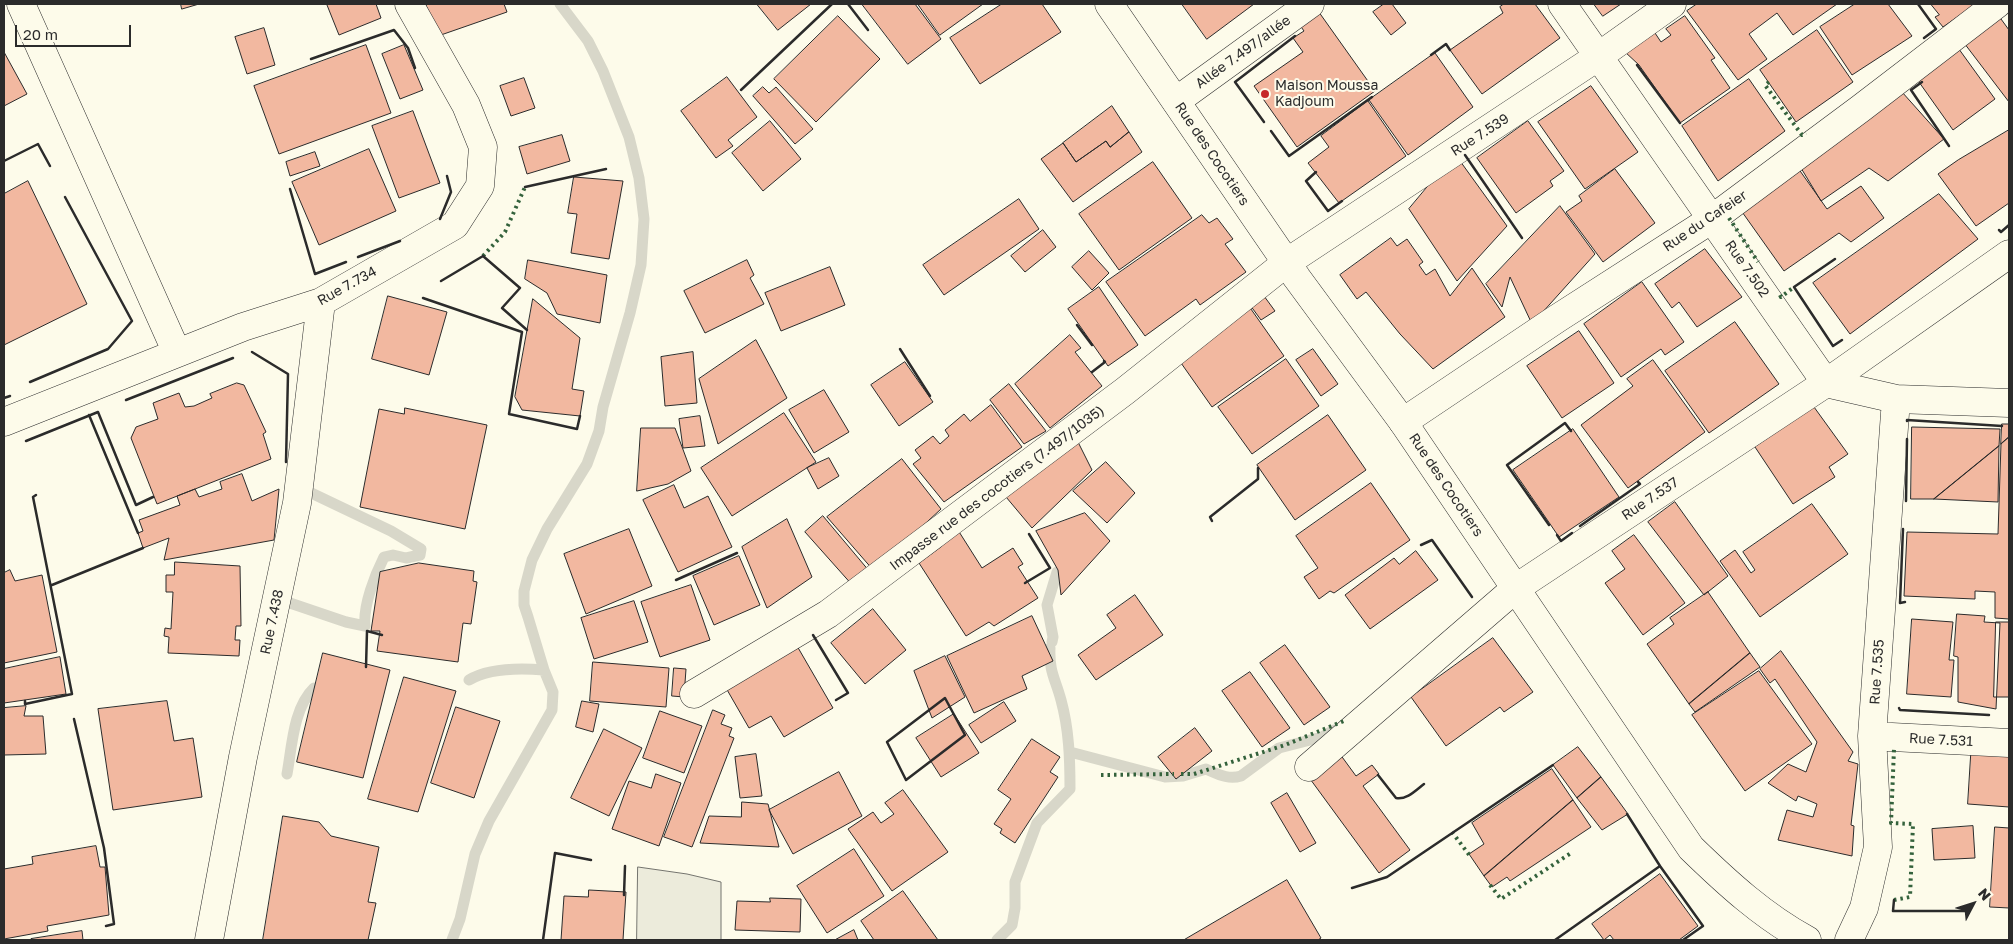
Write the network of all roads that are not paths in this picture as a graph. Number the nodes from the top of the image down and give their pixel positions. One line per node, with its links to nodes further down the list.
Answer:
1 (21, 4): 14 (street)
2 (409, 4): 13 (street, Rue 7.734)
3 (1109, 4): 9 (street, Rue des Cocotiers)
4 (1310, 4): 9 (street, Allée 7.497/allée)
5 (1562, 4): 8 (street, Rue 7.502)
6 (1672, 4): 8 (street, Rue 7.539)
7 (1997, 4): 10 (street, Rue du Cafeier)
8 (1599, 56): 10 (street, Rue 7.502); 12 (street, Rue 7.539)
9 (1176, 101): 12 (street, Rue des Cocotiers)
10 (1712, 219): 15 (street, Rue 7.502); 19 (street, Rue du Cafeier)
11 (2009, 254): 15 (street, Rue 7.537)
12 (1286, 263): 19 (street, Rue des Cocotiers); 21 (street, Impasse rue des cocotiers (7.497/1035))
13 (321, 302): 14 (street, Rue 7.734); 25 (street, Rue 7.438)
14 (177, 354): 18 (street, Rue 7.734)
15 (1826, 383): 16 (street); 20 (street, Rue 7.537)
16 (1896, 399): 17 (street); 22 (street, Rue 7.535)
17 (2009, 403)
18 (4, 422)
19 (1403, 422): 20 (street, Rue des Cocotiers)
20 (1516, 588): 24 (street, Rue 7.537); 26 (street, Rue des Cocotiers)
21 (694, 694)
22 (1872, 736): 23 (street, Rue 7.531); 27 (street, Rue 7.535)
23 (2009, 743)
24 (1310, 767)
25 (210, 940)
26 (1808, 940)
27 (1849, 940)

